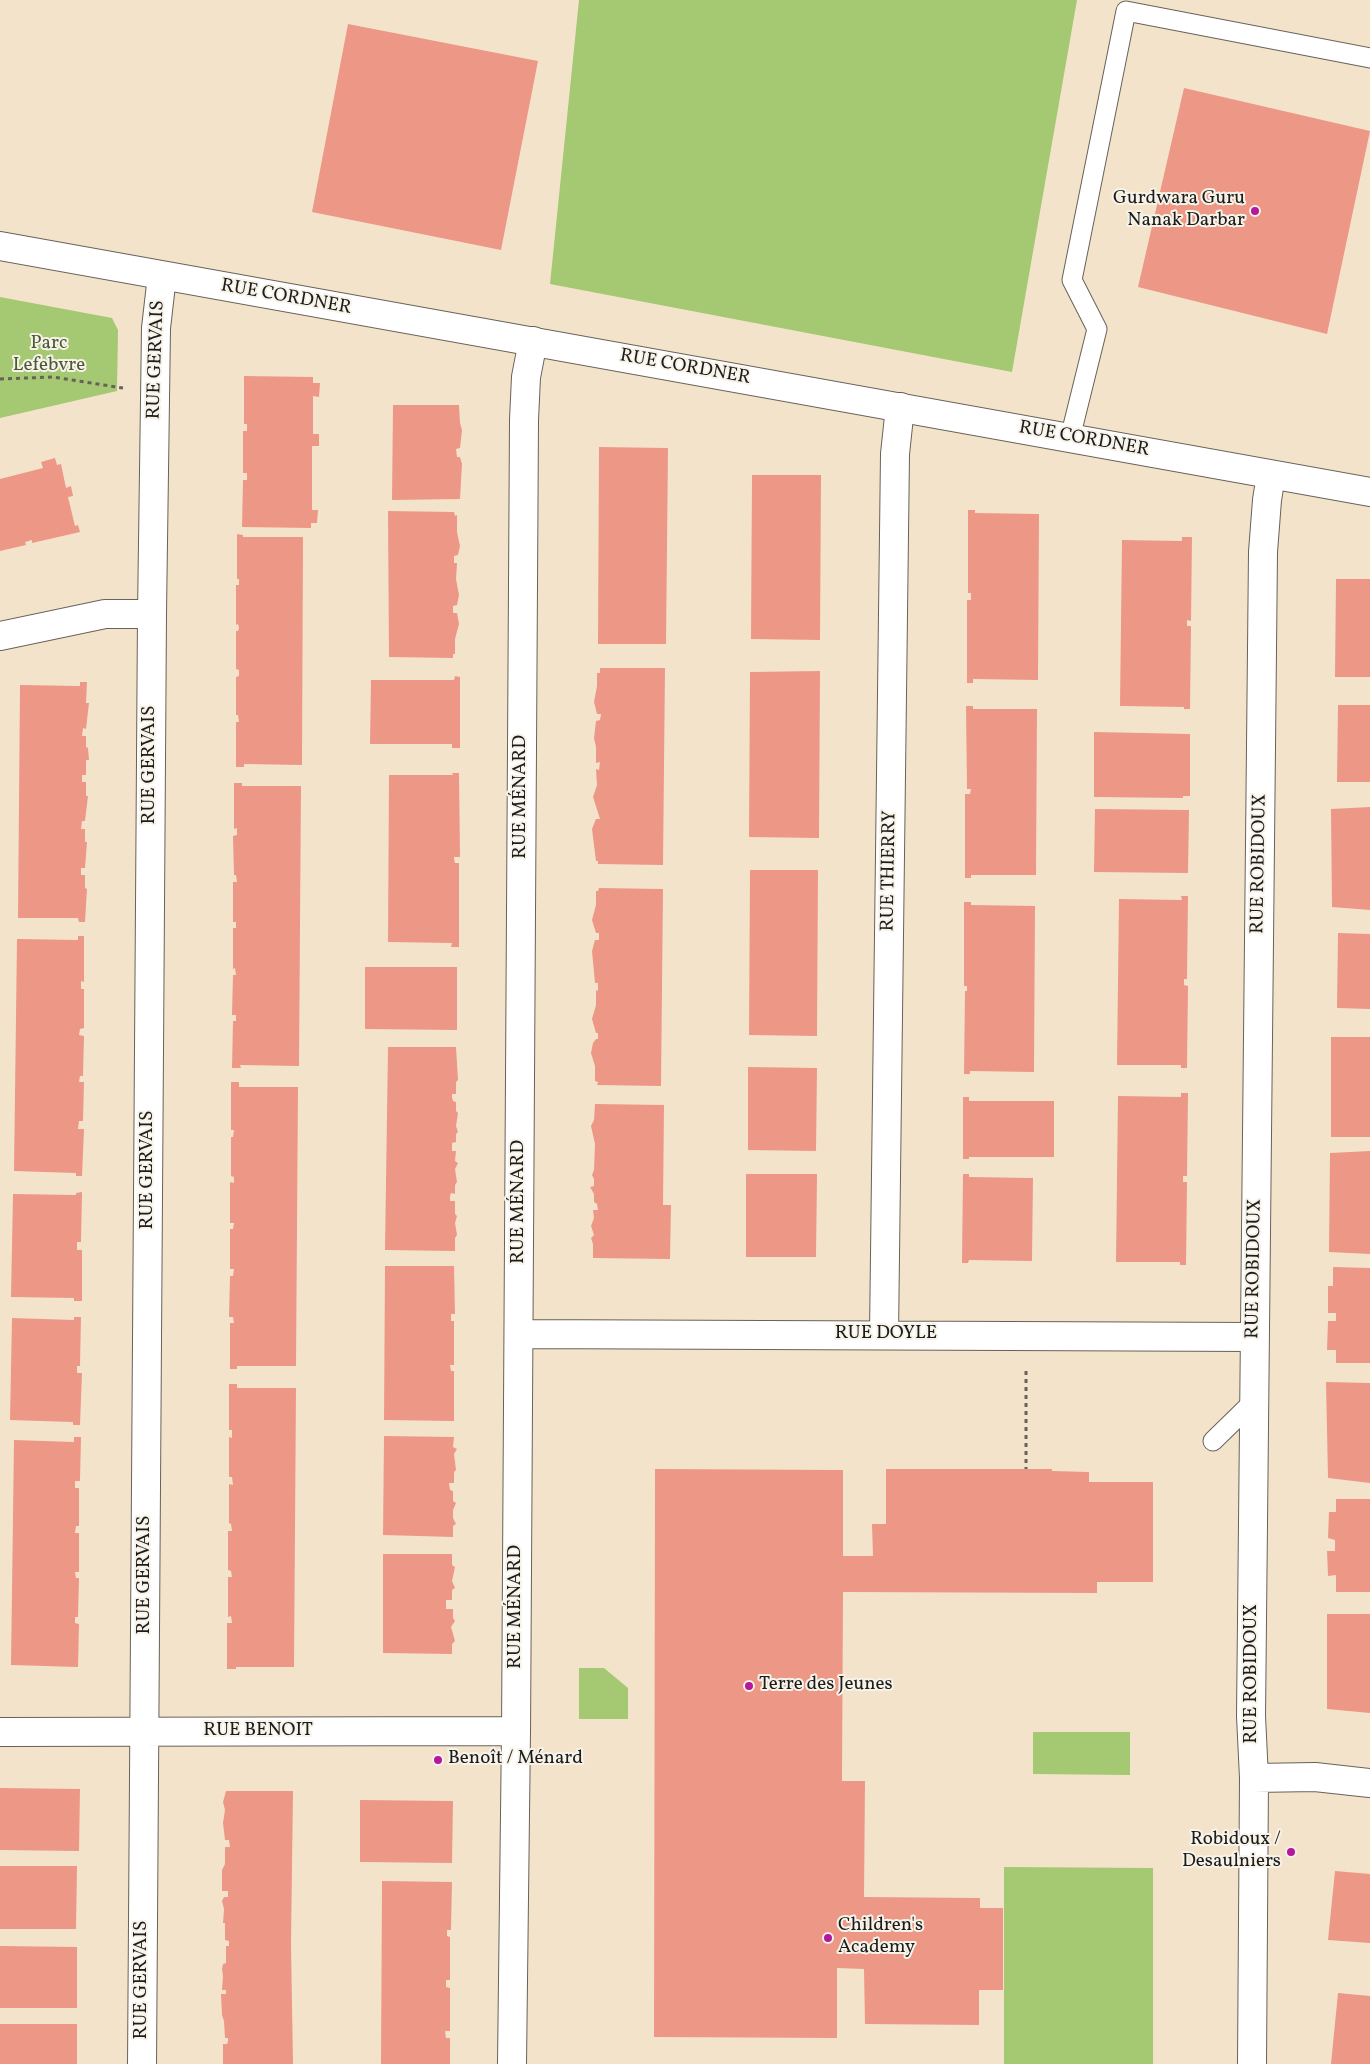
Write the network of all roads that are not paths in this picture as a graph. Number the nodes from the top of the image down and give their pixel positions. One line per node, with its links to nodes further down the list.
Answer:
1 (1370, 58): 6 (lane)
2 (0, 246): 3 (street, RUE CORDNER)
3 (162, 276): 4 (street, RUE CORDNER); 9 (street, RUE GERVAIS)
4 (533, 340): 5 (street, RUE CORDNER); 11 (street, RUE MÉNARD)
5 (900, 407): 6 (street, RUE CORDNER); 12 (street, RUE THIERRY)
6 (1070, 438): 7 (street, RUE CORDNER)
7 (1271, 475): 8 (street, RUE CORDNER); 13 (street, RUE ROBIDOUX)
8 (1370, 492)
9 (152, 614): 10 (street); 18 (street, RUE GERVAIS)
10 (0, 636)
11 (518, 1334): 12 (street, RUE DOYLE); 16 (street, RUE MÉNARD)
12 (884, 1335): 13 (street, RUE DOYLE)
13 (1254, 1336): 14 (street, RUE ROBIDOUX)
14 (1254, 1400): 15 (lane); 19 (street, RUE ROBIDOUX)
15 (1213, 1441)
16 (516, 1731): 18 (street, RUE BENOIT); 22 (street, RUE MÉNARD)
17 (0, 1732): 18 (street, RUE BENOIT)
18 (145, 1732): 21 (street, RUE GERVAIS)
19 (1254, 1778): 20 (street); 23 (street, RUE ROBIDOUX)
20 (1370, 1783)
21 (142, 2064)
22 (512, 2064)
23 (1252, 2064)

